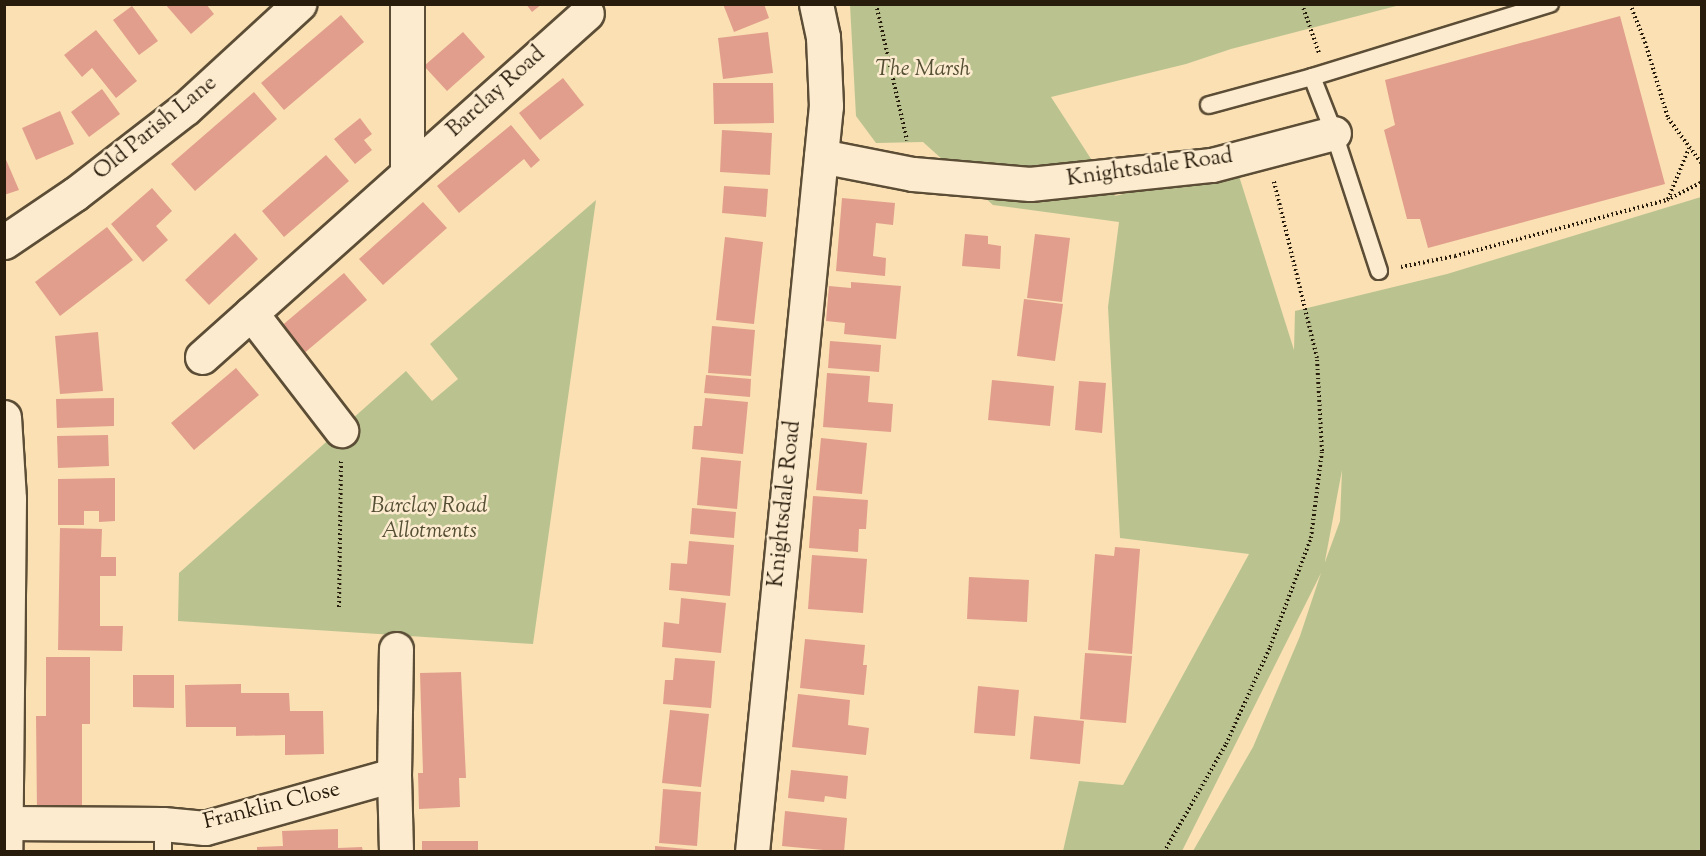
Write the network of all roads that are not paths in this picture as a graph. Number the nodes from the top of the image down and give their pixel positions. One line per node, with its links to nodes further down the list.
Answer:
1 (299, 4): 11 (street, Old Parish Lane)
2 (407, 4): 10 (street)
3 (816, 4): 9 (street, Knightsdale Road)
4 (1550, 4): 6 (lane)
5 (587, 13): 10 (street, Barclay Road)
6 (1318, 74): 7 (lane); 8 (lane)
7 (1209, 105)
8 (1334, 133): 9 (street, Knightsdale Road); 12 (lane)
9 (821, 156): 22 (street, Knightsdale Road)
10 (407, 173): 13 (street, Barclay Road)
11 (4, 242)
12 (1379, 271)
13 (251, 313): 14 (street, Barclay Road); 16 (street)
14 (202, 357)
15 (4, 417): 19 (street)
16 (341, 430)
17 (396, 649): 18 (street)
18 (394, 775): 20 (street, Franklin Close); 21 (street)
19 (5, 832): 20 (street, Franklin Close)
20 (163, 838)
21 (396, 852)
22 (753, 852)

